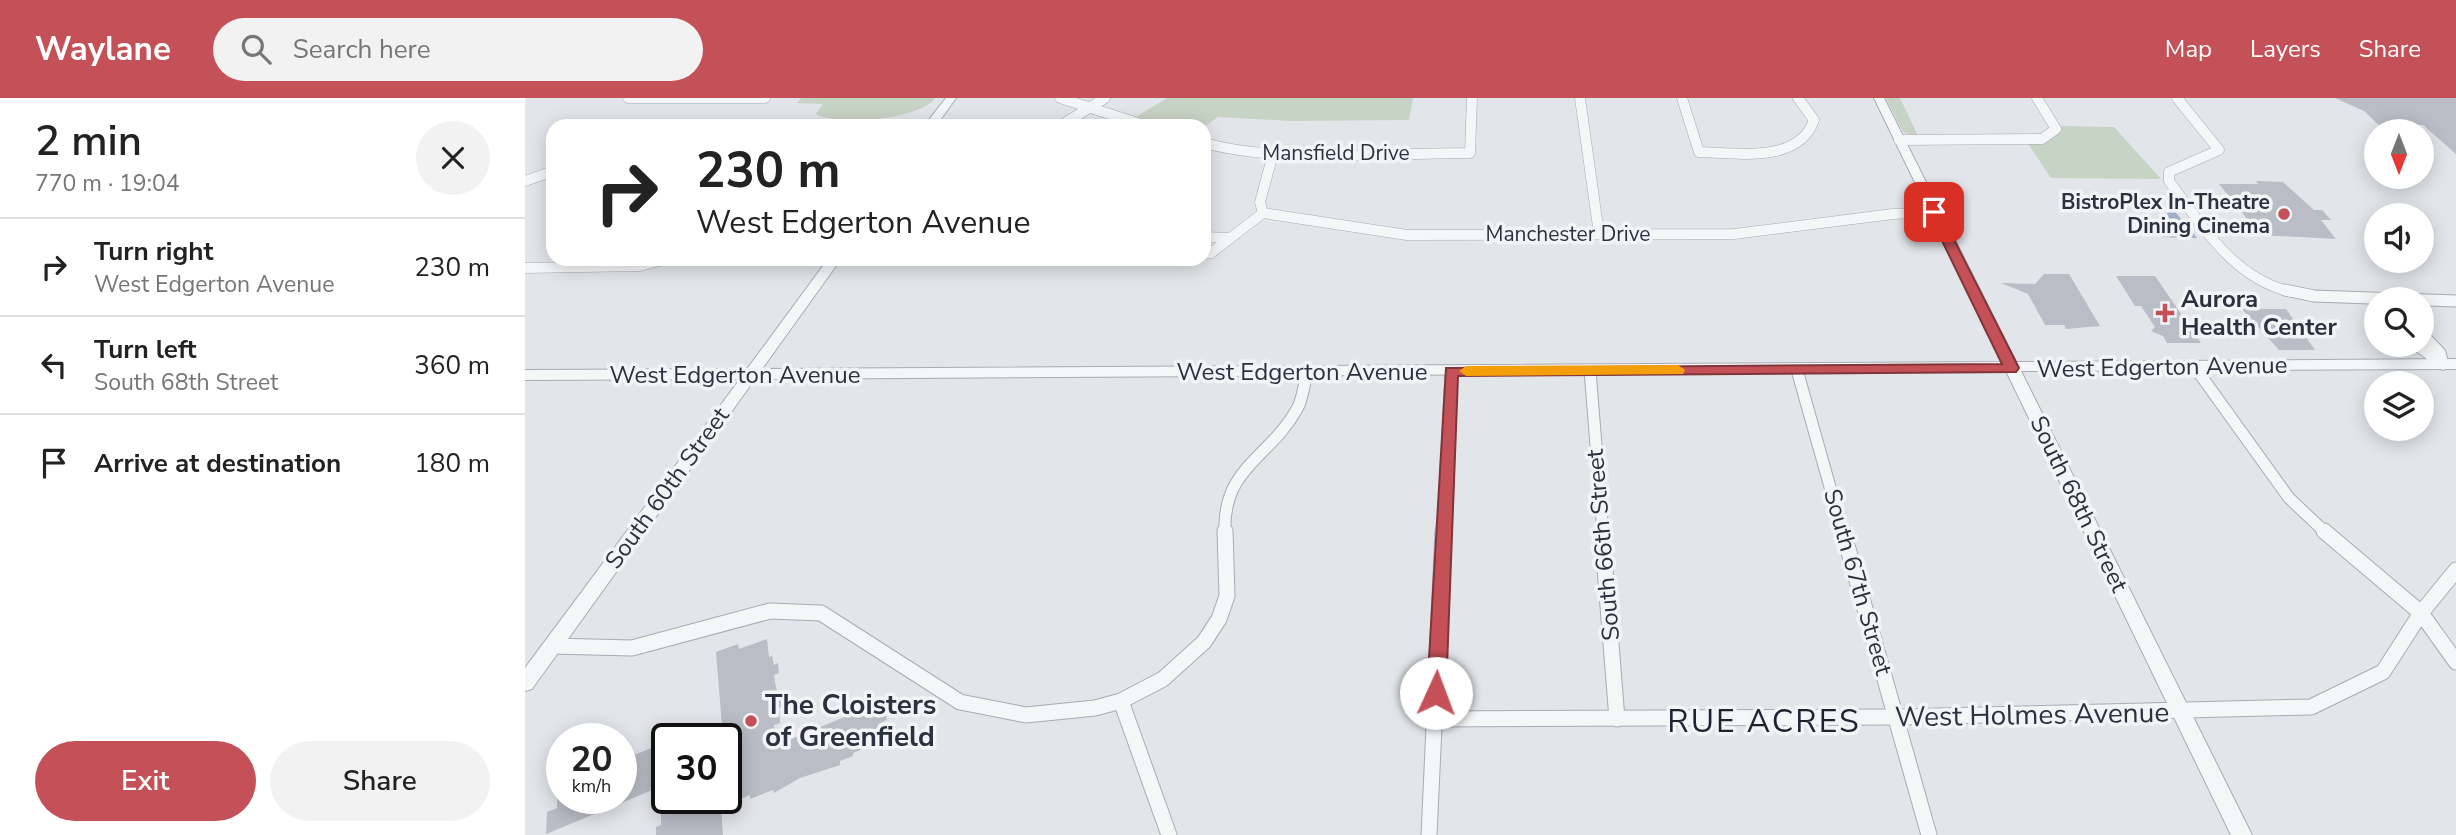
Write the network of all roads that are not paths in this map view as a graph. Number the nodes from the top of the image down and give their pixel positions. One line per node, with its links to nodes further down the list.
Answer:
1 (628, 98): 2 (street)
2 (765, 98)
3 (951, 98): 14 (street)
4 (1060, 98): 13 (street)
5 (1105, 98): 13 (street)
6 (1472, 98): 19 (street)
7 (1580, 98): 25 (street)
8 (1682, 98): 9 (street)
9 (1798, 98)
10 (1879, 98): 17 (street, South 68th Street)
11 (2037, 98): 17 (street)
12 (2176, 98): 32 (street)
13 (1090, 108): 15 (street); 16 (street)
14 (935, 119)
15 (1072, 119)
16 (1125, 119)
17 (1899, 140): 23 (street, South 68th Street)
18 (1211, 145): 20 (street, Mansfield Drive)
19 (1470, 153): 20 (street, Mansfield Drive)
20 (1273, 154): 24 (street)
21 (546, 174): 22 (street)
22 (525, 181)
23 (1934, 212): 25 (street, Manchester Drive); 38 (street, South 68th Street)
24 (1263, 213): 25 (street, Manchester Drive); 27 (street)
25 (1599, 234)
26 (1211, 237): 27 (street)
27 (1228, 237): 28 (street)
28 (1211, 253)
29 (640, 266): 31 (street)
30 (830, 266): 44 (street, South 60th Street)
31 (525, 268)
32 (2364, 299)
33 (2434, 300): 34 (street)
34 (2456, 301)
35 (2434, 347): 36 (street)
36 (2449, 364): 37 (street, West Edgerton Avenue)
37 (2194, 366): 38 (street, West Edgerton Avenue); 46 (street)
38 (2011, 368): 40 (street, West Edgerton Avenue); 51 (street, South 68th Street)
39 (1590, 370): 40 (street, West Edgerton Avenue); 42 (street, West Edgerton Avenue); 54 (street, South 66th Street)
40 (1797, 370): 52 (street, South 67th Street)
41 (1307, 372): 42 (street, West Edgerton Avenue); 44 (street, West Edgerton Avenue); 50 (street)
42 (1451, 372): 53 (street)
43 (525, 375): 44 (street, West Edgerton Avenue)
44 (750, 375): 47 (street, South 60th Street)
45 (2456, 570): 46 (street)
46 (2421, 613): 48 (street); 51 (street, West Holmes Avenue)
47 (552, 646): 49 (street, South 60th Street); 50 (street)
48 (2456, 662)
49 (525, 682)
50 (1121, 701): 55 (street)
51 (2183, 712): 52 (street, West Holmes Avenue); 58 (street, South 68th Street)
52 (1896, 718): 54 (street, West Holmes Avenue); 57 (street, South 67th Street)
53 (1435, 719): 54 (street, West Holmes Avenue); 56 (street)
54 (1617, 719)
55 (1169, 835)
56 (1429, 835)
57 (1929, 835)
58 (2242, 835)

